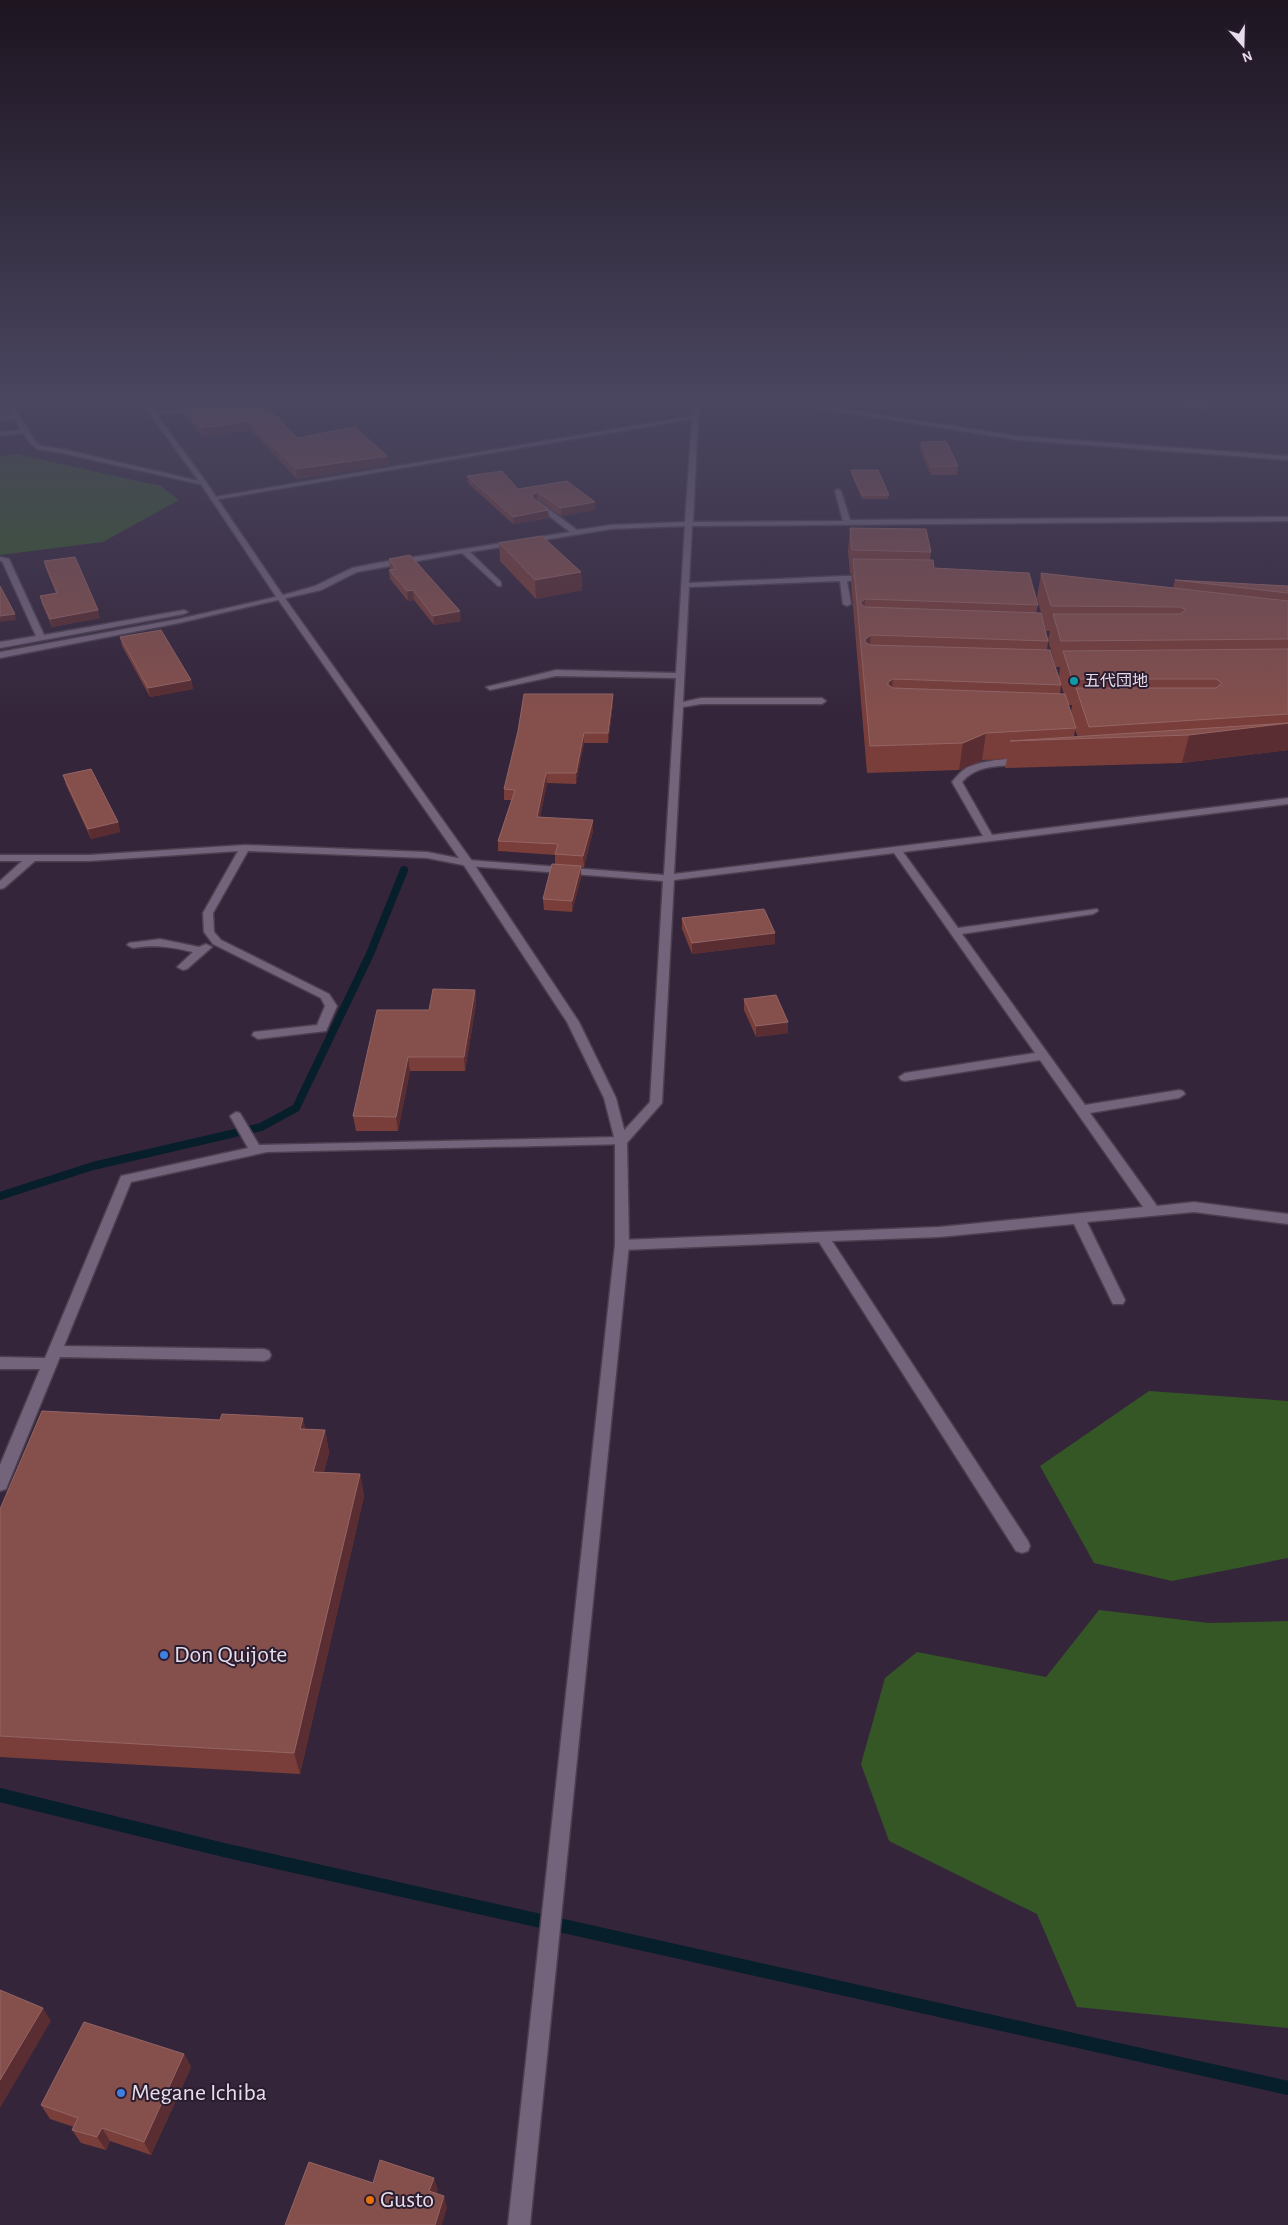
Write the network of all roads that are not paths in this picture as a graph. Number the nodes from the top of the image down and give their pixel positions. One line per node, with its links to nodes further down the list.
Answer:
1 (220, 507): 15 (street)
2 (543, 507): 8 (street)
3 (690, 507): 7 (street)
4 (843, 507): 6 (street)
5 (1288, 519): 6 (street)
6 (847, 523): 7 (street)
7 (689, 524): 8 (street); 14 (street)
8 (576, 533): 9 (street)
9 (464, 551): 13 (street); 15 (street)
10 (0, 559): 18 (street)
11 (843, 578): 12 (street); 14 (street); 16 (street)
12 (876, 578)
13 (498, 584)
14 (686, 585): 21 (street)
15 (281, 598): 17 (street); 32 (street)
16 (847, 604)
17 (236, 607): 18 (street); 20 (street)
18 (41, 638): 19 (street)
19 (0, 645)
20 (0, 655)
21 (680, 676): 22 (street); 24 (street)
22 (490, 687)
23 (822, 701): 24 (street)
24 (679, 705): 33 (street)
25 (1030, 762): 27 (street)
26 (1288, 801): 27 (street)
27 (990, 838): 29 (street)
28 (245, 848): 31 (street); 32 (street); 37 (street)
29 (896, 850): 33 (street); 36 (street)
30 (0, 858): 31 (street)
31 (32, 859): 34 (street)
32 (468, 863): 33 (street); 47 (street)
33 (668, 878): 47 (street)
34 (0, 886)
35 (1093, 911): 36 (street)
36 (954, 932): 42 (street)
37 (215, 939): 39 (street); 41 (street)
38 (133, 945): 39 (street)
39 (201, 952): 40 (street)
40 (184, 967)
41 (258, 1035)
42 (1043, 1056): 43 (street); 45 (street)
43 (905, 1077)
44 (1178, 1094): 45 (street)
45 (1081, 1110): 49 (street)
46 (236, 1118): 48 (street)
47 (621, 1141): 48 (street); 53 (street)
48 (254, 1147): 56 (street)
49 (1153, 1211): 50 (street); 51 (street)
50 (1078, 1218): 52 (street); 54 (street)
51 (1288, 1219)
52 (822, 1236): 53 (street); 59 (street)
53 (622, 1245): 60 (street)
54 (1118, 1300)
55 (264, 1355): 56 (street)
56 (54, 1357): 57 (street); 58 (street)
57 (0, 1363)
58 (0, 1484)
59 (1022, 1546)
60 (519, 2225)

